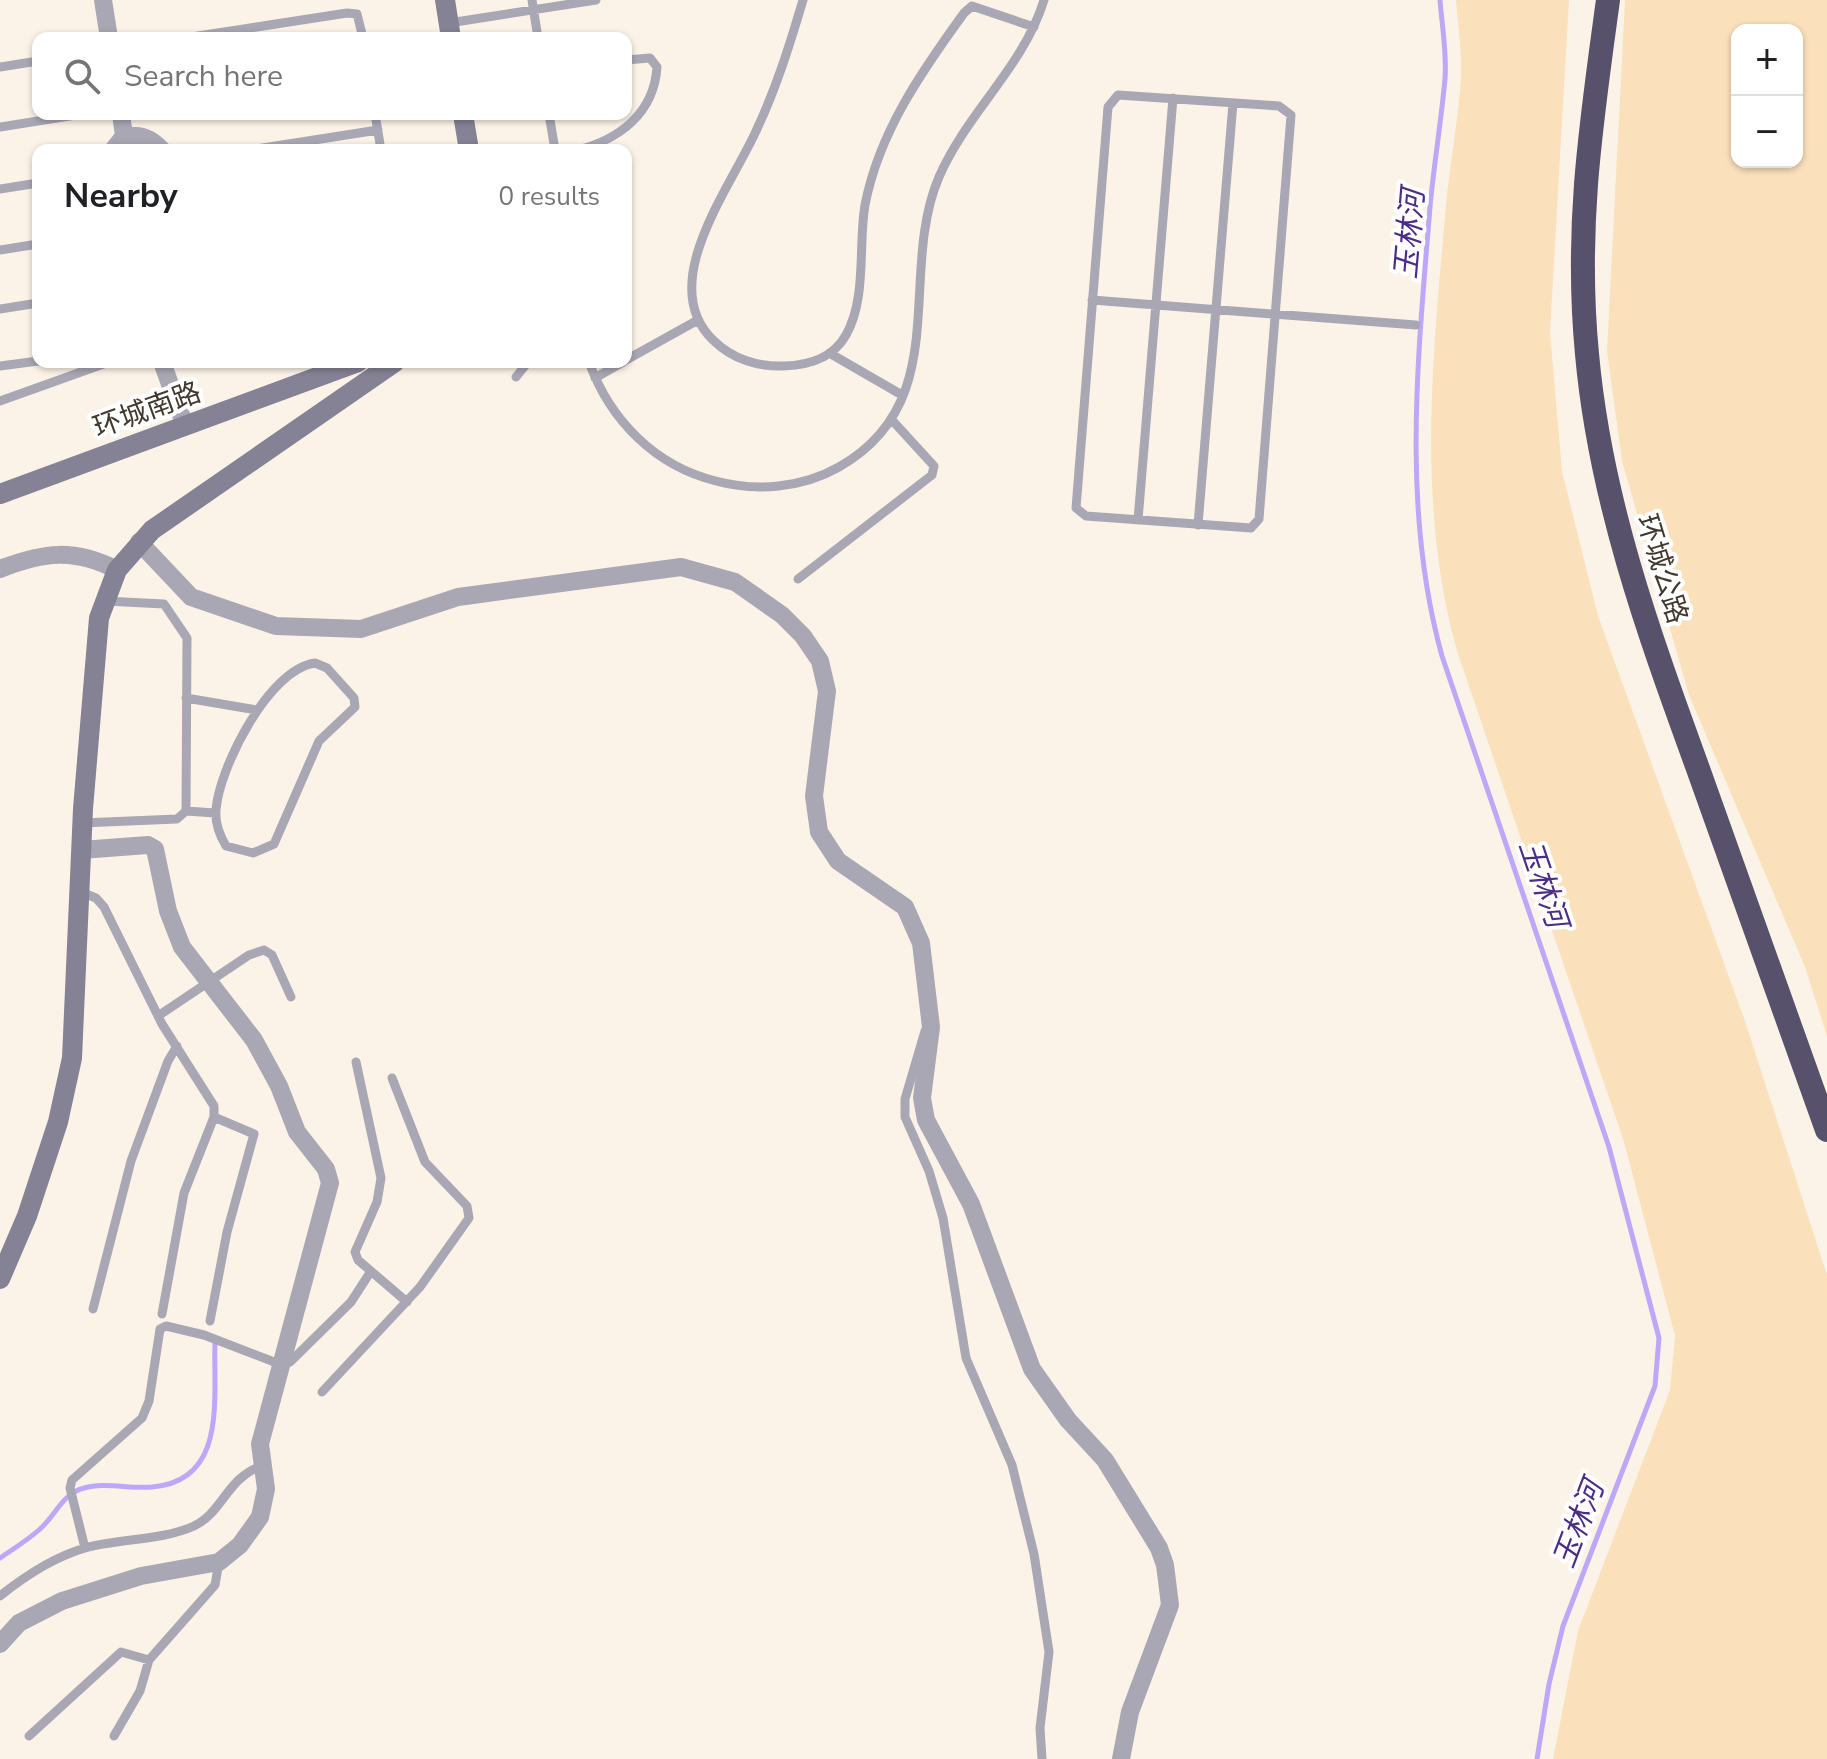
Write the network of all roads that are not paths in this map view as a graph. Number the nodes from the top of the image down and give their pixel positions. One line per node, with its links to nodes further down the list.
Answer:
1 (103, 0): 10 (street)
2 (445, 0): 9 (main road)
3 (596, 0): 6 (lane)
4 (803, 0): 45 (lane)
5 (1044, 0): 8 (lane)
6 (533, 5): 9 (lane); 13 (lane)
7 (1607, 6): 89 (highway, 环城公路)
8 (1034, 27): 47 (lane); 62 (lane)
9 (450, 30)
10 (108, 32)
11 (224, 32): 12 (lane)
12 (362, 32)
13 (537, 32)
14 (632, 60): 25 (lane)
15 (32, 62): 16 (lane)
16 (0, 67)
17 (1173, 98): 18 (lane); 39 (lane); 41 (lane)
18 (1233, 103): 43 (lane); 44 (lane)
19 (44, 120): 26 (lane)
20 (121, 120): 28 (street)
21 (376, 120): 27 (lane)
22 (464, 120): 32 (main road)
23 (550, 120): 33 (lane)
24 (632, 120): 34 (lane)
25 (632, 120)
26 (0, 127)
27 (378, 130): 30 (lane); 31 (lane)
28 (119, 143): 29 (street)
29 (157, 144)
30 (288, 144)
31 (380, 144)
32 (468, 144)
33 (554, 144)
34 (594, 144)
35 (32, 184): 36 (lane)
36 (0, 189)
37 (32, 245): 38 (lane)
38 (0, 250)
39 (1092, 300): 41 (lane); 67 (lane)
40 (32, 304): 42 (lane)
41 (1156, 305): 43 (lane); 67 (lane)
42 (0, 309)
43 (1216, 310): 44 (lane); 68 (lane)
44 (1276, 314): 46 (lane); 68 (lane)
45 (698, 320): 47 (lane); 48 (lane)
46 (1416, 325)
47 (831, 354): 62 (lane)
48 (632, 357)
49 (32, 362): 50 (lane)
50 (0, 366)
51 (92, 368): 63 (lane)
52 (164, 368): 65 (street)
53 (341, 368): 65 (main road, 环城南路)
54 (354, 368): 61 (main road)
55 (387, 368): 61 (main road)
56 (523, 368): 59 (lane)
57 (591, 368): 60 (lane)
58 (613, 368): 60 (lane)
59 (516, 377)
60 (595, 378): 64 (lane)
61 (357, 390): 69 (main road)
62 (902, 395): 64 (lane)
63 (0, 401)
64 (891, 419): 72 (lane)
65 (185, 426): 66 (main road, 环城南路)
66 (0, 494)
67 (1138, 520): 68 (lane)
68 (1198, 525)
69 (139, 542): 71 (main road); 84 (street)
70 (0, 569): 71 (street)
71 (117, 570): 73 (main road)
72 (798, 579)
73 (103, 601): 74 (lane); 78 (main road)
74 (186, 698): 75 (lane); 76 (lane)
75 (257, 710): 77 (lane); 77 (lane)
76 (186, 811): 77 (lane); 78 (lane)
77 (215, 813)
78 (82, 823): 79 (main road)
79 (81, 850): 80 (main road); 81 (street)
80 (80, 892): 83 (lane); 91 (main road)
81 (208, 982): 82 (lane); 83 (lane); 96 (street)
82 (291, 997)
83 (158, 1016): 85 (lane)
84 (931, 1027): 106 (lane); 107 (street)
85 (177, 1046): 88 (lane); 93 (lane)
86 (356, 1062): 90 (lane)
87 (392, 1078): 92 (lane)
88 (214, 1117): 94 (lane); 95 (lane)
89 (1827, 1130)
90 (371, 1271): 92 (lane); 96 (lane)
91 (0, 1279)
92 (407, 1302): 97 (lane)
93 (93, 1309)
94 (162, 1314)
95 (210, 1321)
96 (282, 1365): 98 (street); 99 (lane)
97 (322, 1392)
98 (261, 1466): 99 (lane); 100 (street)
99 (85, 1548): 101 (lane)
100 (219, 1562): 102 (street); 103 (lane)
101 (0, 1596)
102 (0, 1644)
103 (149, 1660): 104 (lane); 105 (lane)
104 (29, 1736)
105 (114, 1736)
106 (1042, 1759)
107 (1121, 1759)

